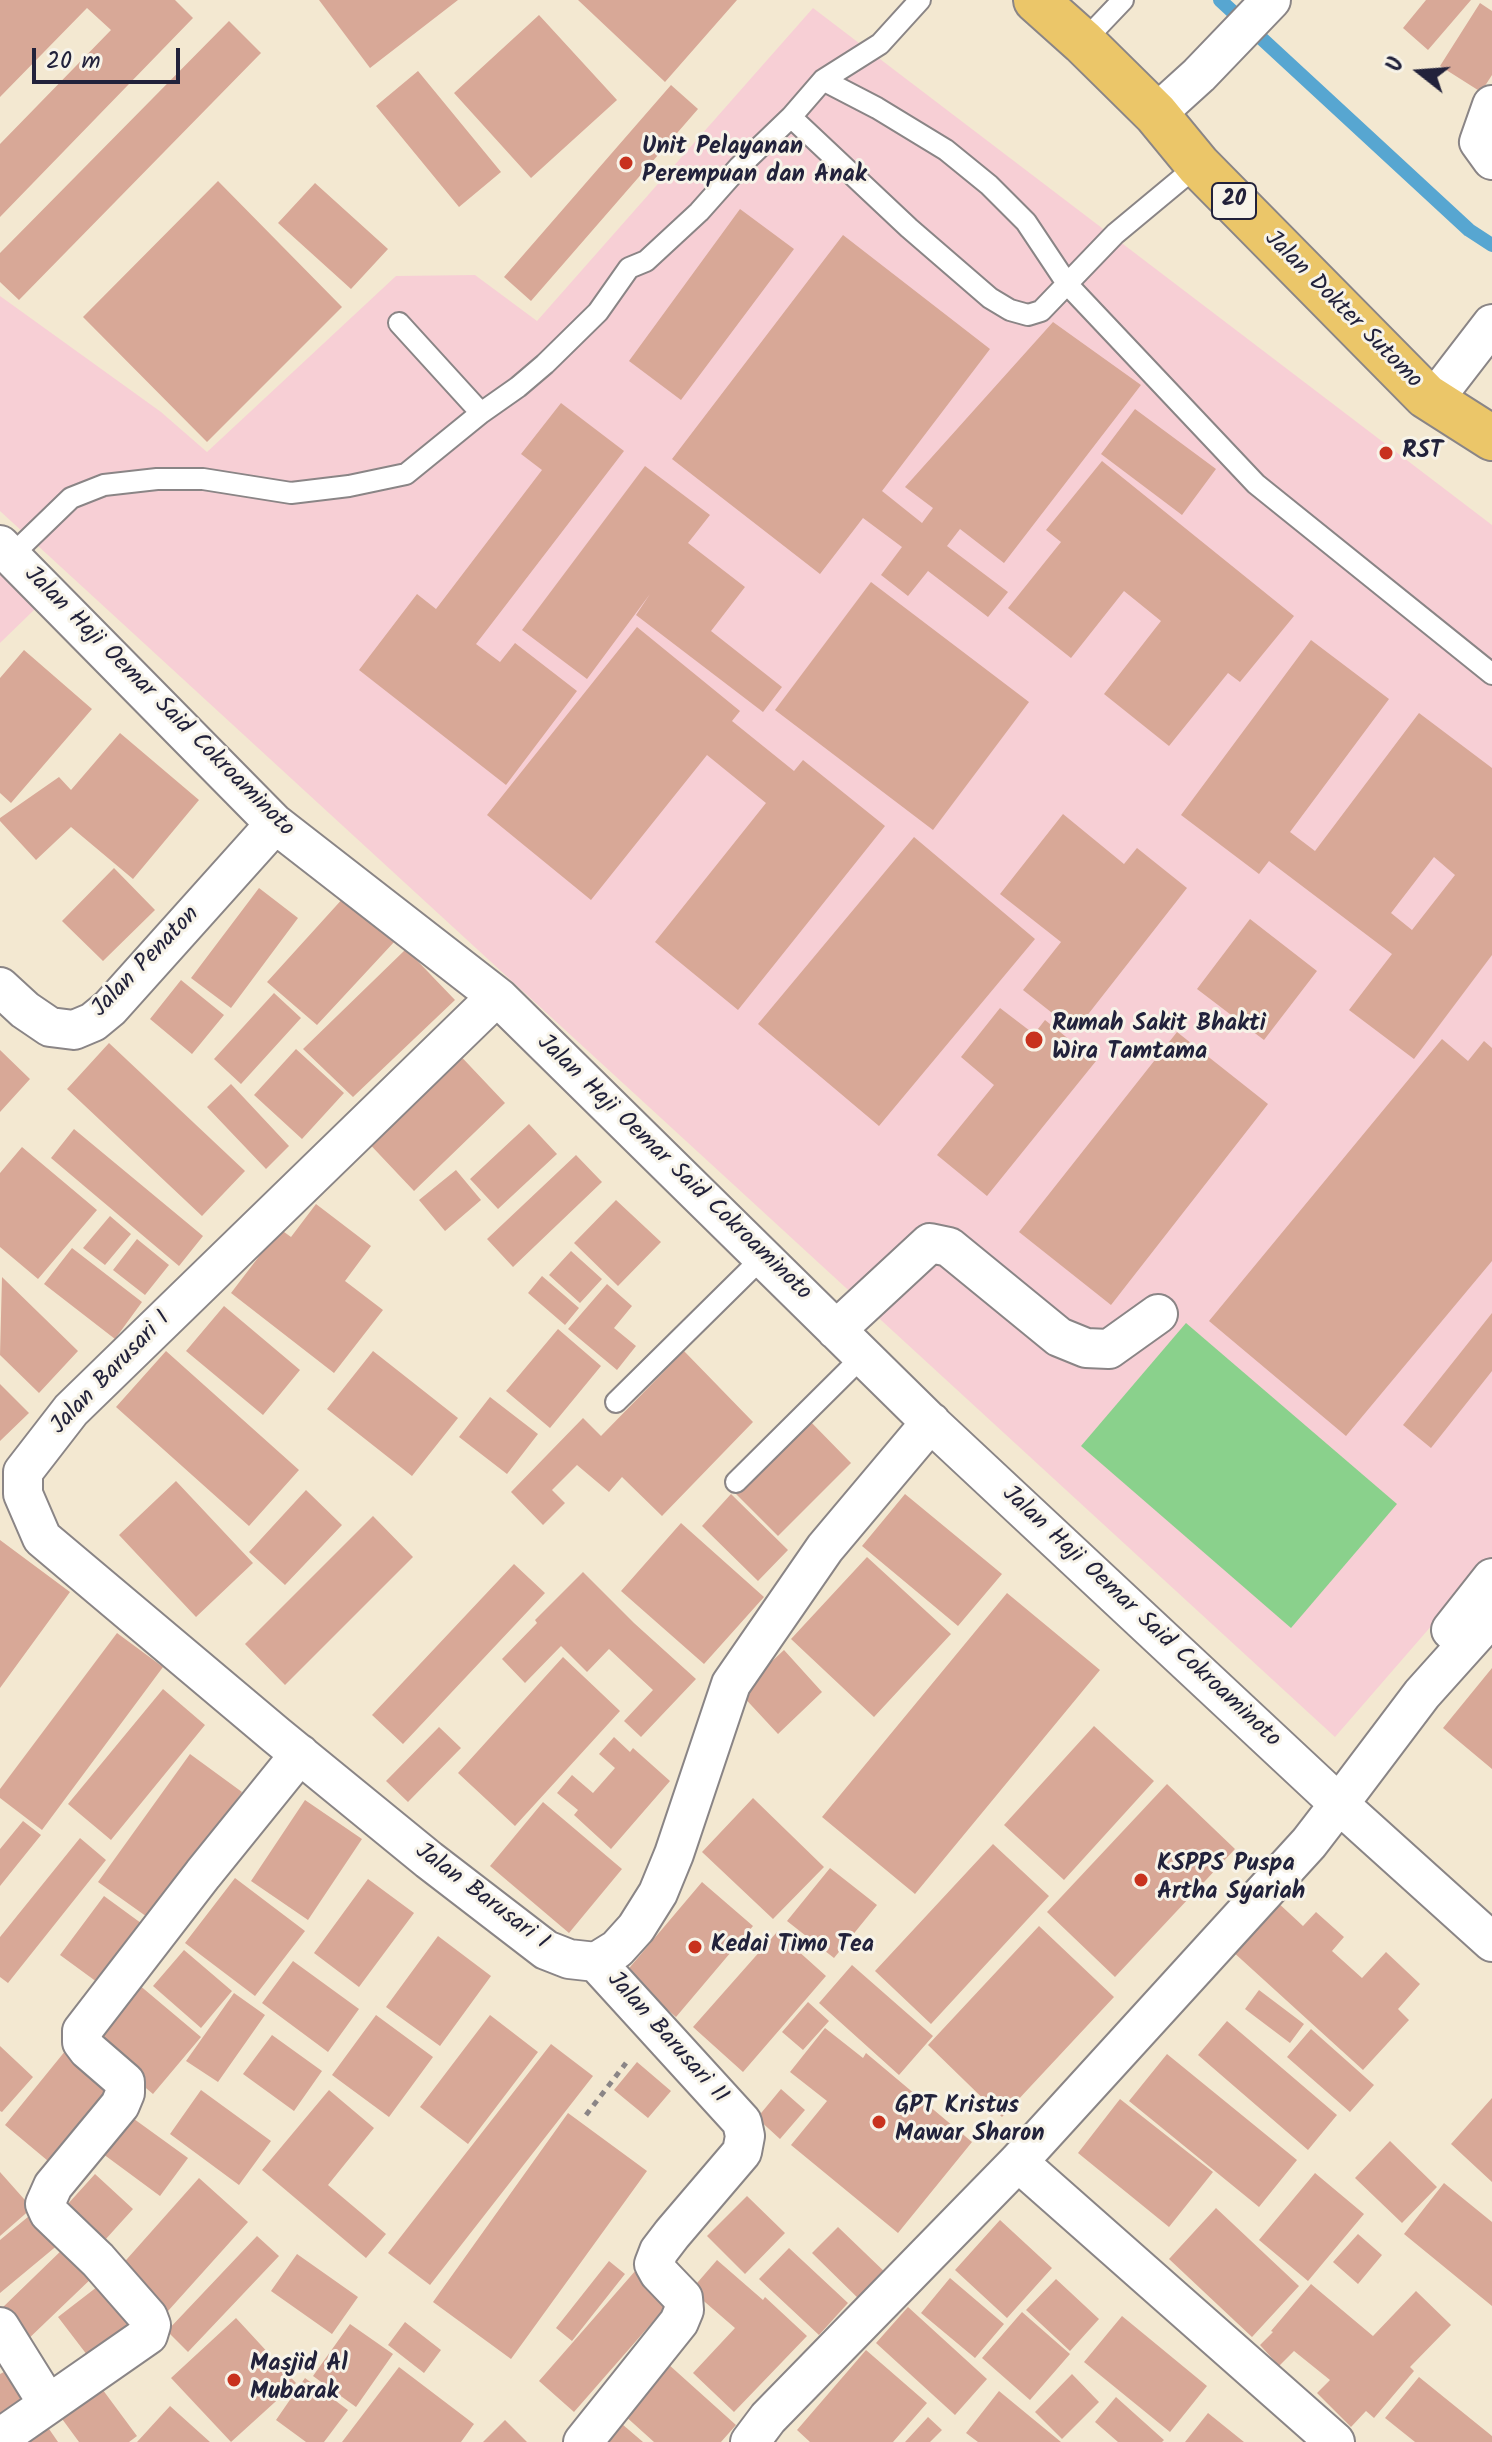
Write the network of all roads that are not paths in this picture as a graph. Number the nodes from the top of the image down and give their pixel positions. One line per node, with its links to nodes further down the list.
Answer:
1 (1036, 0): 5 (highway, Jalan Dokter Sutomo / 20)
2 (1123, 0): 5 (lane)
3 (917, 3): 6 (lane)
4 (1267, 4): 8 (street)
5 (1083, 42): 8 (highway, Jalan Dokter Sutomo / 20)
6 (823, 80): 9 (lane); 12 (lane)
7 (1492, 105): 10 (street)
8 (1156, 114): 11 (highway, Jalan Dokter Sutomo / 20)
9 (791, 117): 12 (lane); 16 (lane)
10 (1492, 160)
11 (1198, 165): 12 (lane); 15 (highway, Jalan Dokter Sutomo / 20)
12 (1068, 285): 19 (lane)
13 (399, 323): 16 (lane)
14 (1492, 324): 15 (street)
15 (1432, 402): 17 (highway, Jalan Dokter Sutomo / 20)
16 (481, 413): 18 (lane)
17 (1492, 438)
18 (5, 550): 20 (street, Jalan Haji Oemar Said Cokroaminoto)
19 (1492, 674)
20 (275, 824): 21 (street, Jalan Penaton); 22 (street, Jalan Haji Oemar Said Cokroaminoto)
21 (0, 987)
22 (496, 997): 23 (street, Jalan Haji Oemar Said Cokroaminoto); 32 (street, Jalan Barusari I)
23 (763, 1257): 25 (street, Jalan Haji Oemar Said Cokroaminoto); 27 (lane)
24 (1158, 1314): 25 (street)
25 (836, 1330): 26 (street, Jalan Haji Oemar Said Cokroaminoto)
26 (863, 1356): 28 (street, Jalan Haji Oemar Said Cokroaminoto); 29 (lane)
27 (616, 1402)
28 (931, 1422): 33 (street, Jalan Haji Oemar Said Cokroaminoto); 35 (street, Jalan Barusari II)
29 (736, 1482)
30 (1492, 1578): 33 (street)
31 (1492, 1616): 33 (street)
32 (300, 1754): 35 (street, Jalan Barusari I); 38 (street)
33 (1335, 1799): 34 (street, Jalan Haji Oemar Said Cokroaminoto); 36 (street)
34 (1492, 1942)
35 (596, 1962): 41 (street, Jalan Barusari II)
36 (1018, 2162): 39 (street); 42 (street)
37 (0, 2327): 38 (street)
38 (48, 2404): 40 (street)
39 (768, 2434)
40 (0, 2438)
41 (583, 2442)
42 (1335, 2442)

